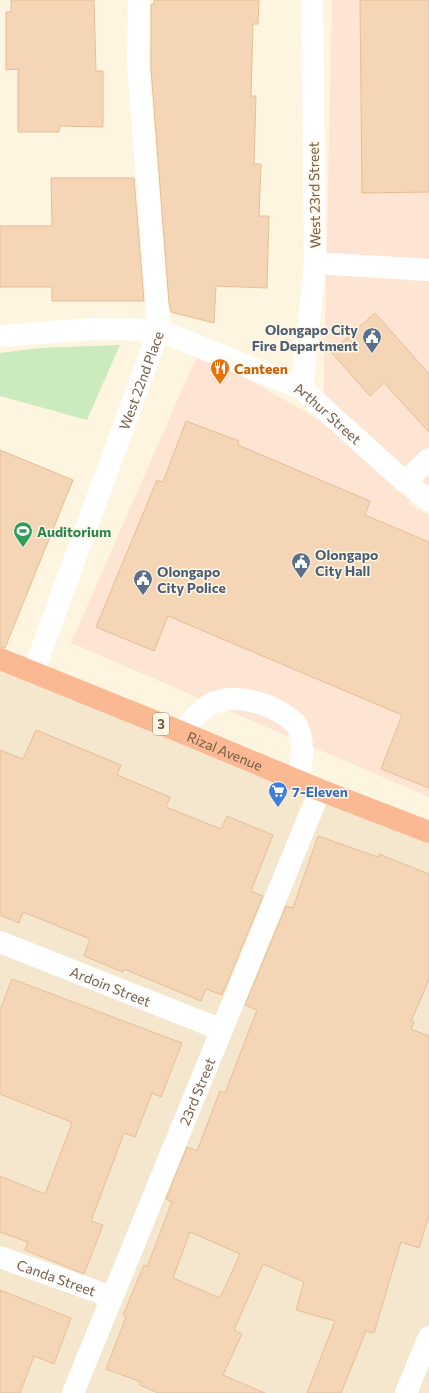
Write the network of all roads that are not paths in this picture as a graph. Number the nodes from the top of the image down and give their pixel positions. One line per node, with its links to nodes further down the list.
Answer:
1 (139, 0): 5 (street, West 22nd Place)
2 (312, 0): 3 (street, West 23rd Street)
3 (315, 263): 4 (street); 7 (street, West 23rd Street)
4 (429, 270)
5 (159, 330): 6 (street, Arthur Street); 7 (street, Arthur Street); 12 (street, West 22nd Place)
6 (0, 336)
7 (302, 389): 9 (street, Arthur Street)
8 (429, 459): 9 (street)
9 (405, 482): 10 (street, Arthur Street)
10 (429, 500)
11 (0, 659): 12 (highway, Rizal Avenue / 3)
12 (33, 673): 13 (highway, Rizal Avenue / 3)
13 (181, 732): 14 (highway, Rizal Avenue / 3); 14 (street)
14 (299, 782): 15 (highway, Rizal Avenue / 3)
15 (320, 790): 16 (highway, Rizal Avenue / 3); 18 (street, 23rd Street)
16 (429, 832)
17 (0, 942): 18 (street, Ardoin Street)
18 (222, 1030): 20 (street, 23rd Street)
19 (0, 1257): 20 (street, Canda Street)
20 (112, 1297): 22 (street, 23rd Street)
21 (429, 1337): 23 (street)
22 (73, 1393)
23 (406, 1393)

